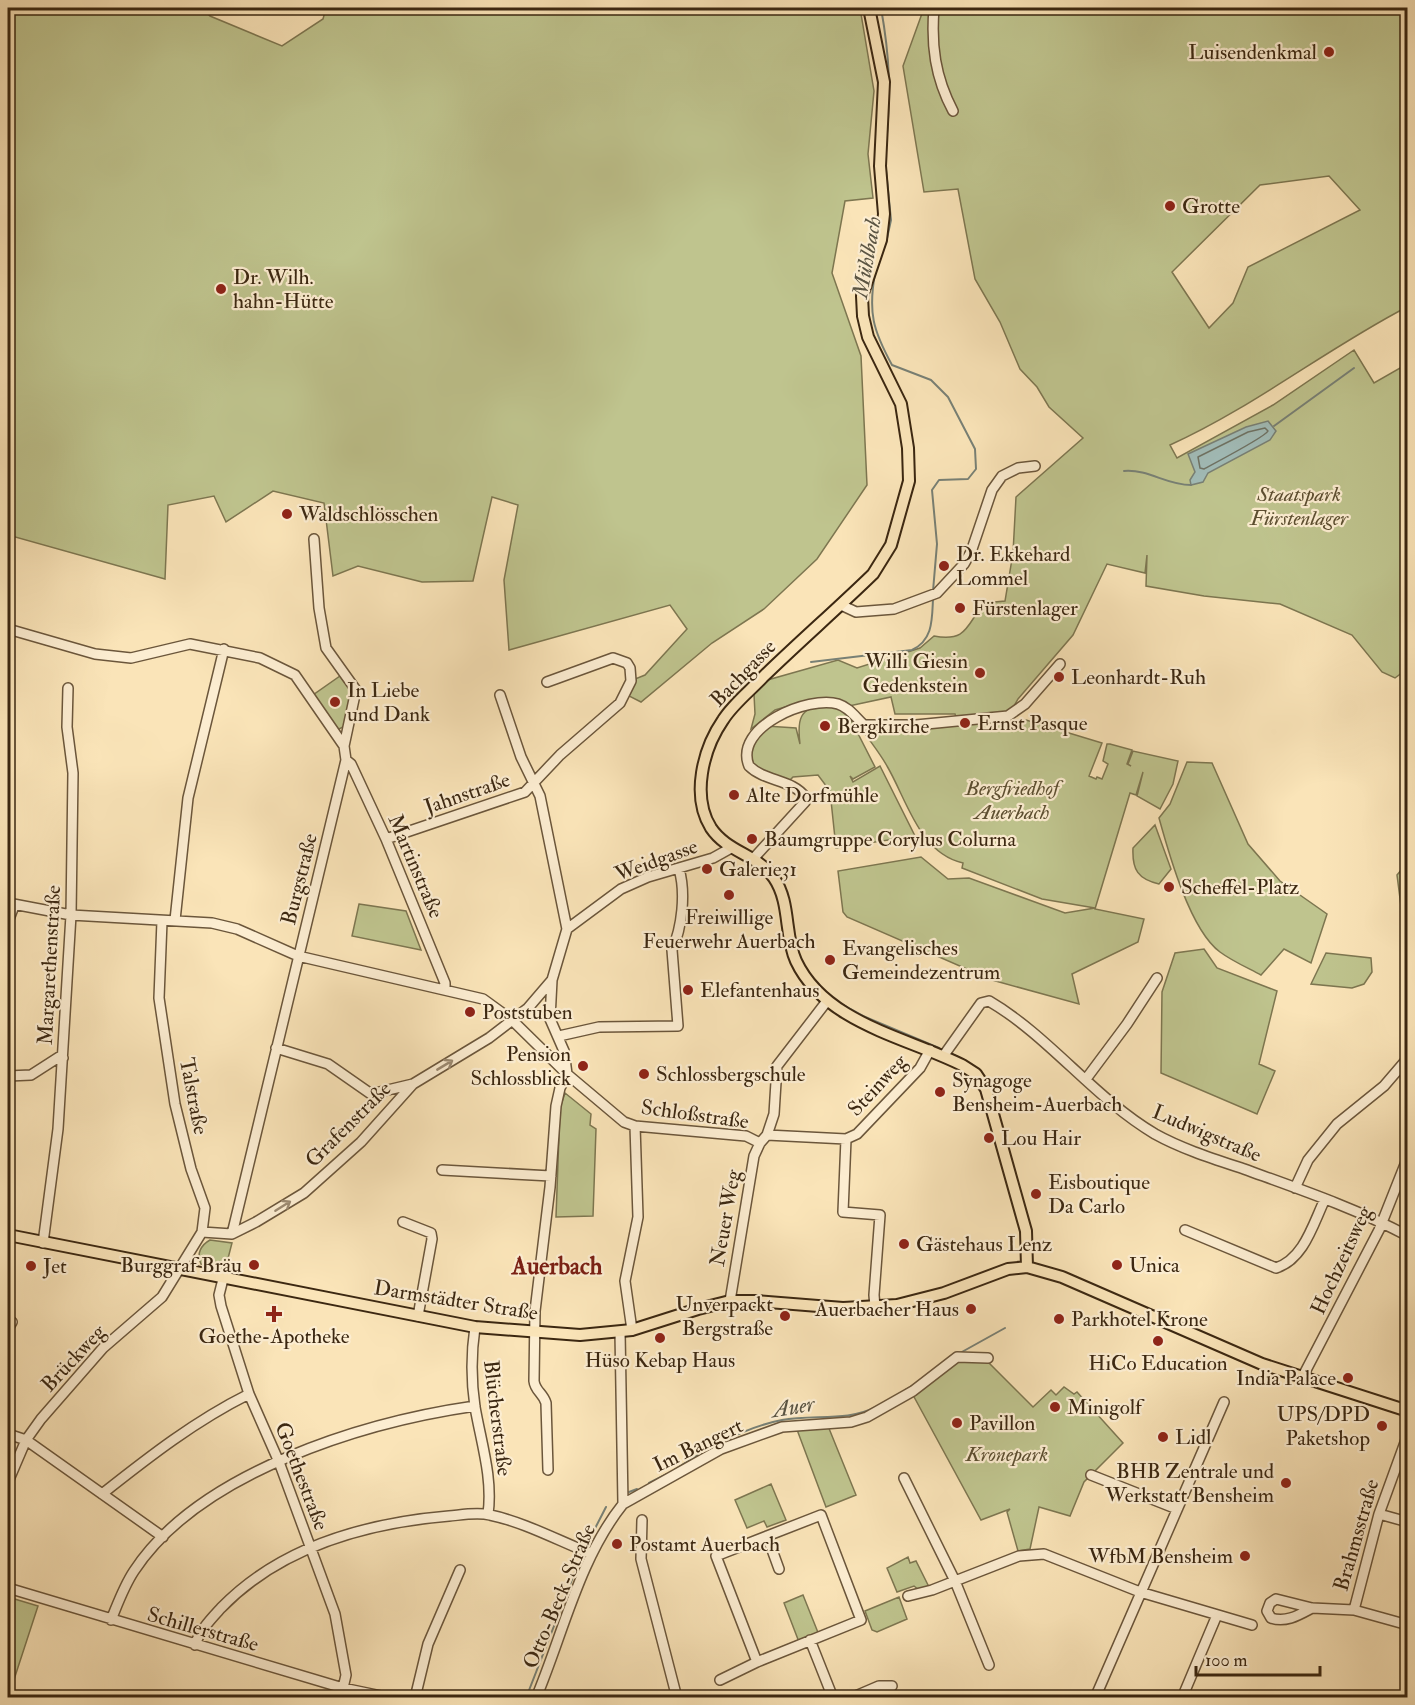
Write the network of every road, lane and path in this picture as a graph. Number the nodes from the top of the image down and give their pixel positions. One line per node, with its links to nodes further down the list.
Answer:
1 (869, 8): 6 (main road, Bachgasse)
2 (934, 8): 3 (street)
3 (953, 111)
4 (1035, 466): 6 (street)
5 (314, 539): 13 (street, Burgstraße)
6 (841, 605): 17 (main road, Bachgasse)
7 (8, 629): 8 (street)
8 (224, 649): 13 (street); 22 (street)
9 (1060, 664): 18 (street)
10 (547, 682): 15 (street)
11 (68, 688): 21 (street, Margarethenstraße)
12 (500, 695): 15 (street, Jahnstraße)
13 (344, 746): 14 (street, Burgstraße)
14 (346, 760): 16 (street, Martinstraße); 26 (street, Burgstraße)
15 (534, 786): 16 (street, Jahnstraße); 25 (street)
16 (386, 839): 29 (street, Martinstraße)
17 (731, 848): 18 (main road, Bachgasse); 19 (street, Weidgasse)
18 (753, 859): 30 (main road, Bachgasse)
19 (679, 869): 25 (street, Weidgasse); 32 (street)
20 (11, 904): 21 (street, Schloßstraße); 24 (street)
21 (71, 915): 23 (street, Schloßstraße); 36 (street, Margarethenstraße)
22 (175, 920): 23 (street, Schloßstraße); 26 (street, Schloßstraße)
23 (162, 921): 53 (street, Talstraße)
24 (8, 922)
25 (567, 929): 28 (street)
26 (298, 956): 29 (street, Schloßstraße); 33 (street, Burgstraße)
27 (1157, 978): 40 (street)
28 (552, 980): 31 (street); 32 (street)
29 (445, 990): 31 (street, Schloßstraße)
30 (827, 1001): 34 (main road, Bachgasse); 43 (street, Neuer Weg)
31 (512, 1020): 38 (street, Schloßstraße); 41 (street, Grafenstraße, one-way to 31)
32 (559, 1036): 38 (street)
33 (276, 1048): 41 (street); 54 (street, Burgstraße)
34 (930, 1050): 35 (main road, Bachgasse); 44 (street, Steinweg)
35 (944, 1055): 40 (street, Ludwigstraße); 58 (main road, Bachgasse)
36 (63, 1058): 39 (street); 57 (street, Margarethenstraße)
37 (1407, 1058): 48 (street)
38 (567, 1074): 42 (street, Schloßstraße); 47 (street)
39 (8, 1076)
40 (1086, 1079): 48 (street, Ludwigstraße)
41 (413, 1084): 54 (street, Grafenstraße, one-way to 41)
42 (635, 1126): 43 (street, Schloßstraße); 67 (street)
43 (763, 1139): 44 (street, Schloßstraße); 61 (street, Neuer Weg)
44 (846, 1139): 62 (street)
45 (1407, 1157): 51 (street, Hochzeitsweg)
46 (442, 1170): 47 (street)
47 (551, 1176): 69 (street)
48 (1295, 1188): 49 (street, Ludwigstraße)
49 (1325, 1199): 51 (street, Ludwigstraße); 52 (street)
50 (403, 1222): 63 (street)
51 (1382, 1222): 56 (street, Ludwigstraße); 71 (street, Hochzeitsweg)
52 (1185, 1230)
53 (202, 1232): 54 (street); 59 (street, Talstraße)
54 (232, 1234)
55 (8, 1235): 57 (main road, Darmstädter Straße)
56 (1407, 1236)
57 (43, 1243): 59 (main road, Darmstädter Straße)
58 (1027, 1267): 62 (main road, Darmstädter Straße); 71 (main road, Darmstädter Straße)
59 (180, 1270): 60 (main road, Darmstädter Straße); 78 (street, Brückweg)
60 (223, 1279): 63 (main road, Darmstädter Straße); 72 (street, Goethestraße)
61 (730, 1301): 62 (main road, Darmstädter Straße); 67 (main road, Darmstädter Straße)
62 (875, 1307)
63 (418, 1317): 65 (main road, Darmstädter Straße)
64 (8, 1319): 66 (street)
65 (475, 1327): 69 (main road, Darmstädter Straße); 74 (street, Blücherstraße)
66 (8, 1329)
67 (632, 1330): 68 (main road, Darmstädter Straße)
68 (620, 1332): 69 (main road, Darmstädter Straße); 85 (street)
69 (535, 1333): 80 (street)
70 (988, 1358): 85 (street, Im Bangert)
71 (1304, 1376): 75 (main road, Darmstädter Straße)
72 (249, 1394): 79 (street, Goethestraße); 84 (street)
73 (1224, 1402): 86 (street)
74 (475, 1406): 79 (street); 87 (street, Blücherstraße)
75 (1407, 1410)
76 (8, 1434): 78 (street)
77 (1407, 1437): 88 (street, Brahmsstraße)
78 (26, 1440): 83 (street, Brückweg); 84 (street)
79 (279, 1462): 92 (street); 93 (street, Goethestraße)
80 (548, 1470)
81 (1091, 1475): 86 (street)
82 (904, 1478): 97 (street)
83 (8, 1482)
84 (102, 1494): 92 (street)
85 (623, 1504): 94 (street, Otto-Beck-Straße)
86 (1177, 1509): 99 (street)
87 (488, 1514): 93 (street); 94 (street)
88 (1379, 1514): 90 (street); 102 (street, Brahmsstraße)
89 (642, 1520): 117 (street)
90 (1407, 1522)
91 (767, 1536): 95 (street); 107 (street); 109 (street)
92 (163, 1537): 104 (street)
93 (310, 1548): 108 (street); 113 (street, Goethestraße)
94 (592, 1554): 116 (street, Otto-Beck-Straße)
95 (779, 1569)
96 (460, 1570): 115 (street)
97 (955, 1581): 99 (street); 100 (street); 110 (street)
98 (8, 1588): 104 (street, Schillerstraße)
99 (1140, 1592): 103 (street); 120 (street)
100 (908, 1596)
101 (1312, 1608): 102 (street)
102 (1354, 1610): 106 (street)
103 (1217, 1615): 105 (street); 121 (street)
104 (111, 1620): 108 (street, Schillerstraße)
105 (1252, 1625)
106 (1407, 1625)
107 (810, 1640): 109 (street); 118 (street)
108 (195, 1645): 113 (street, Schillerstraße)
109 (757, 1662): 111 (street)
110 (988, 1665)
111 (720, 1680)
112 (892, 1686): 119 (street)
113 (343, 1688): 114 (street, Schillerstraße)
114 (391, 1698)
115 (415, 1698)
116 (536, 1698)
117 (677, 1698)
118 (833, 1698)
119 (851, 1698)
120 (1095, 1698)
121 (1182, 1698)

